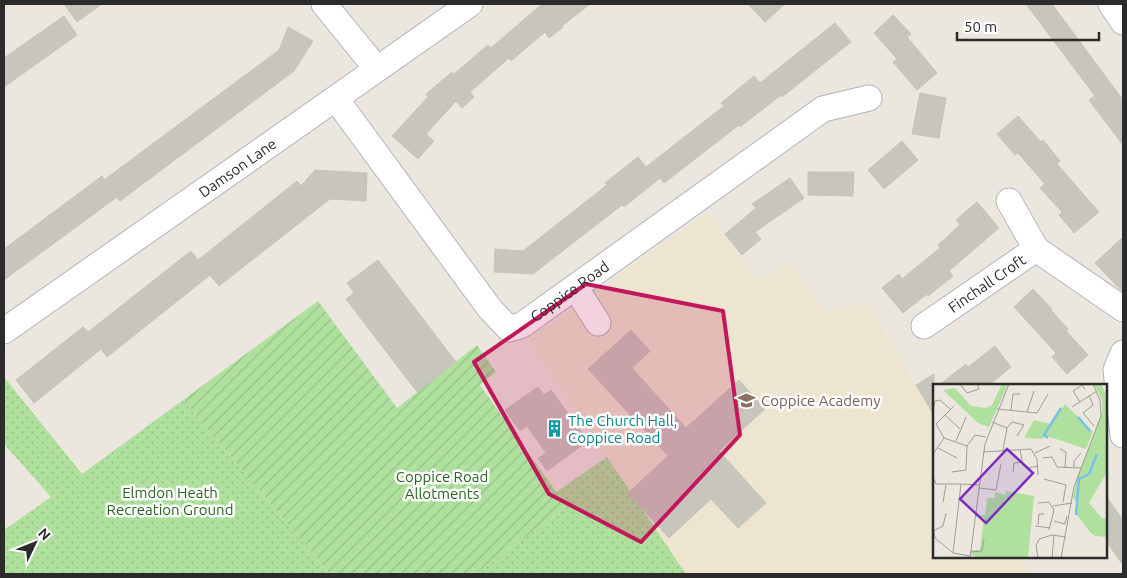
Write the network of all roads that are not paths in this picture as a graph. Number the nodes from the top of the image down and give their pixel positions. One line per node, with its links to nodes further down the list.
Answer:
1 (324, 4): 5 (street)
2 (470, 4): 5 (street, Damson Lane)
3 (1111, 4): 4 (street)
4 (1123, 22)
5 (378, 69): 7 (street, Damson Lane)
6 (869, 98): 10 (street, Coppice Road)
7 (336, 99): 10 (street, Coppice Road); 14 (street, Damson Lane)
8 (1009, 201): 9 (street)
9 (1036, 249): 11 (street, Finchall Croft); 13 (street, Finchall Croft)
10 (575, 287): 12 (street)
11 (1123, 309)
12 (598, 323)
13 (924, 326)
14 (4, 331)
15 (1123, 353): 16 (street)
16 (1123, 434)

